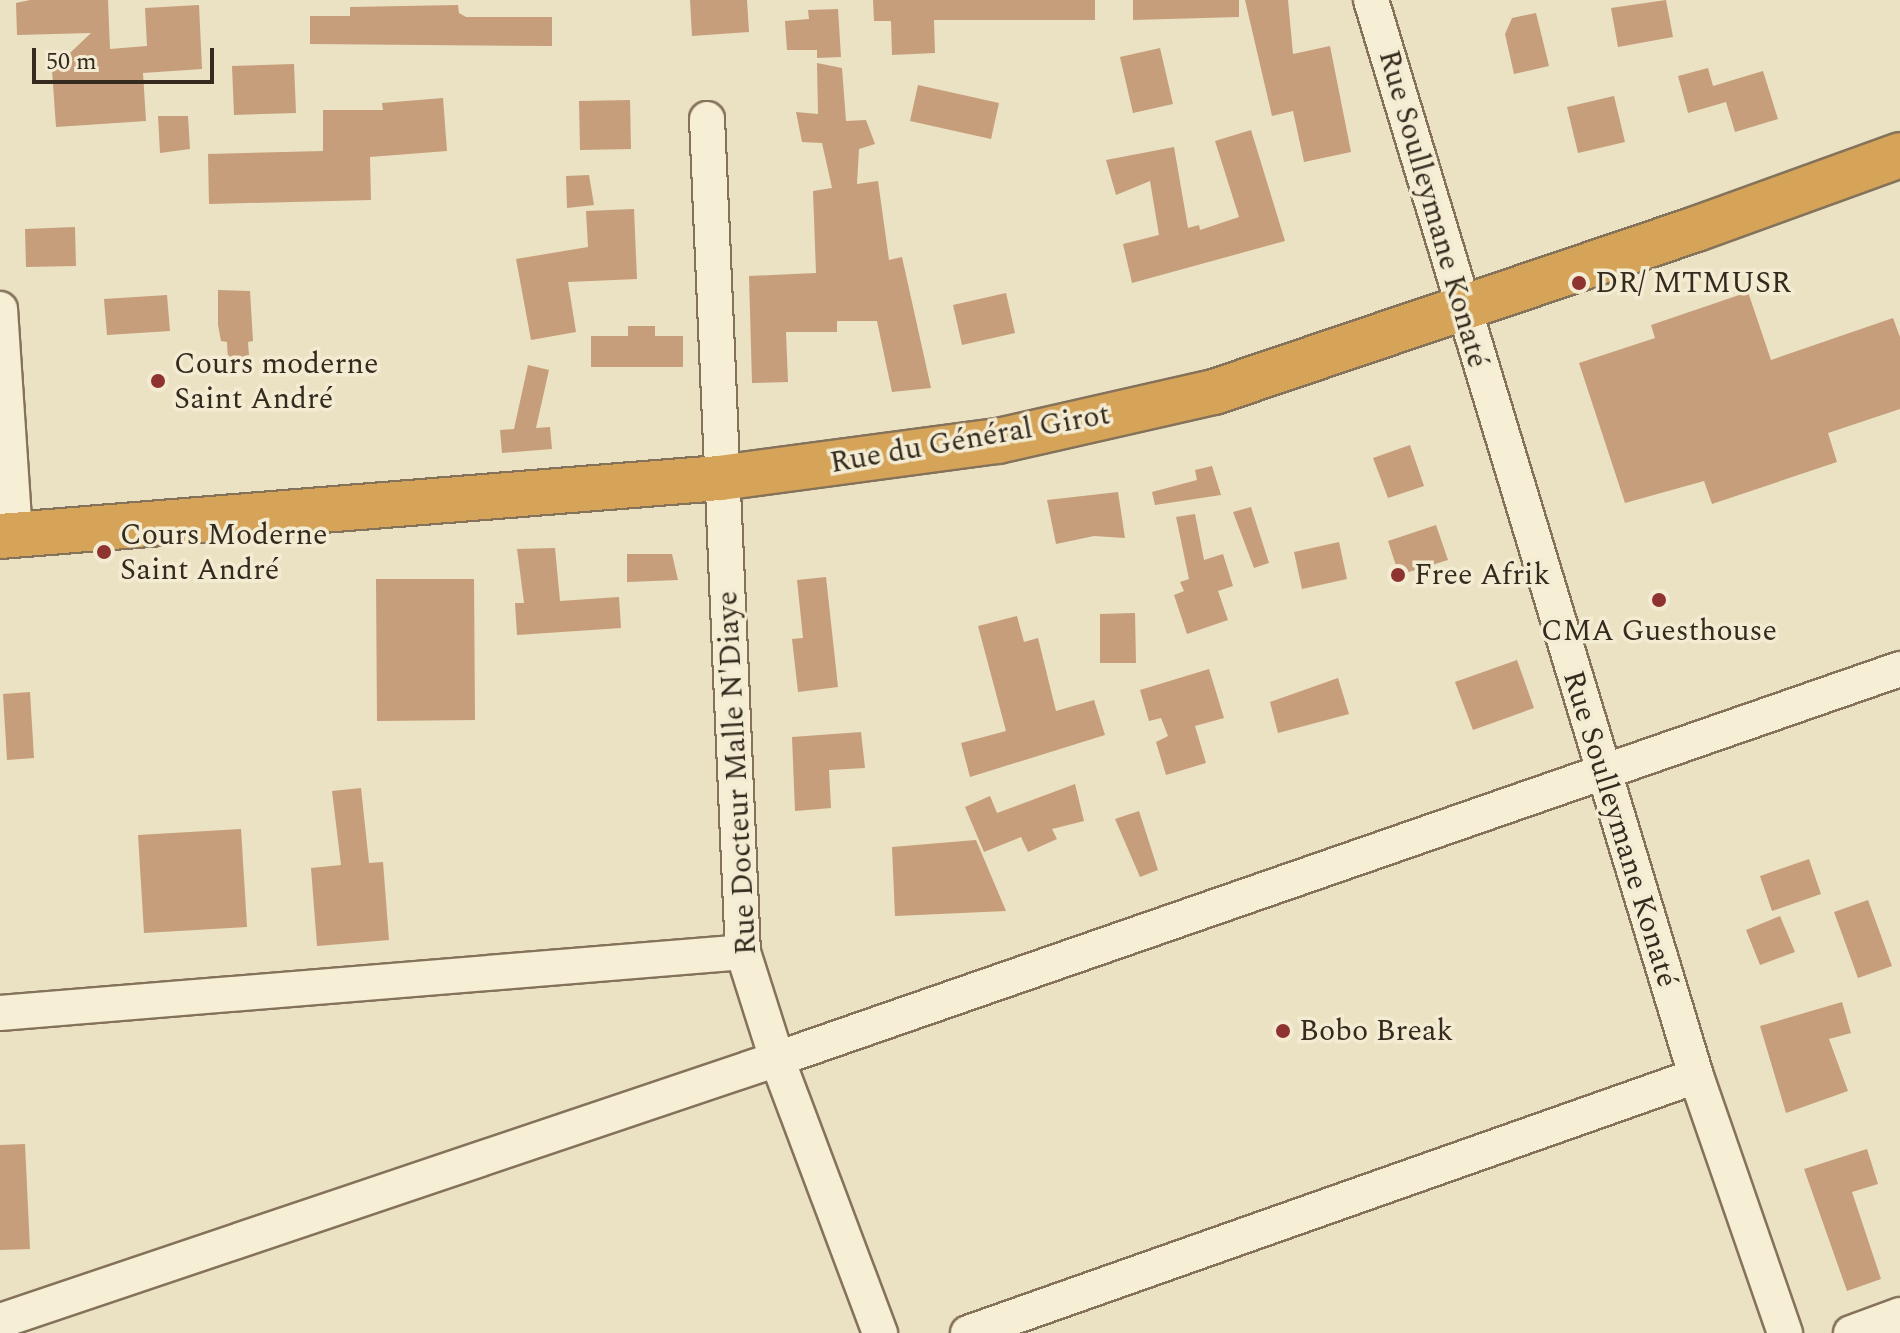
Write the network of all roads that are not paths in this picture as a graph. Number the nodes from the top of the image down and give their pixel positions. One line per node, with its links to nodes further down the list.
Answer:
1 (1371, 0): 4 (street, Rue Soulleymane Konaté)
2 (707, 119): 6 (street, Rue Docteur Malle N'Diaye)
3 (1898, 160): 4 (highway, Rue du Général Girot)
4 (1461, 305): 6 (highway, Rue du Général Girot); 9 (street, Rue Soulleymane Konaté)
5 (0, 309): 7 (street)
6 (720, 478): 7 (highway, Rue du Général Girot); 10 (street, Rue Docteur Malle N'Diaye)
7 (7, 535)
8 (1900, 669): 9 (street)
9 (1602, 771): 12 (street); 13 (street, Rue Soulleymane Konaté)
10 (743, 952): 11 (street); 12 (street, Rue Docteur Malle N'Diaye)
11 (0, 1013)
12 (777, 1059): 15 (street); 16 (street, Rue Docteur Malle N'Diaye)
13 (1696, 1076): 17 (street); 18 (street, Rue Soulleymane Konaté)
14 (1900, 1315): 19 (street)
15 (0, 1321)
16 (880, 1333)
17 (968, 1333)
18 (1785, 1333)
19 (1851, 1333)

